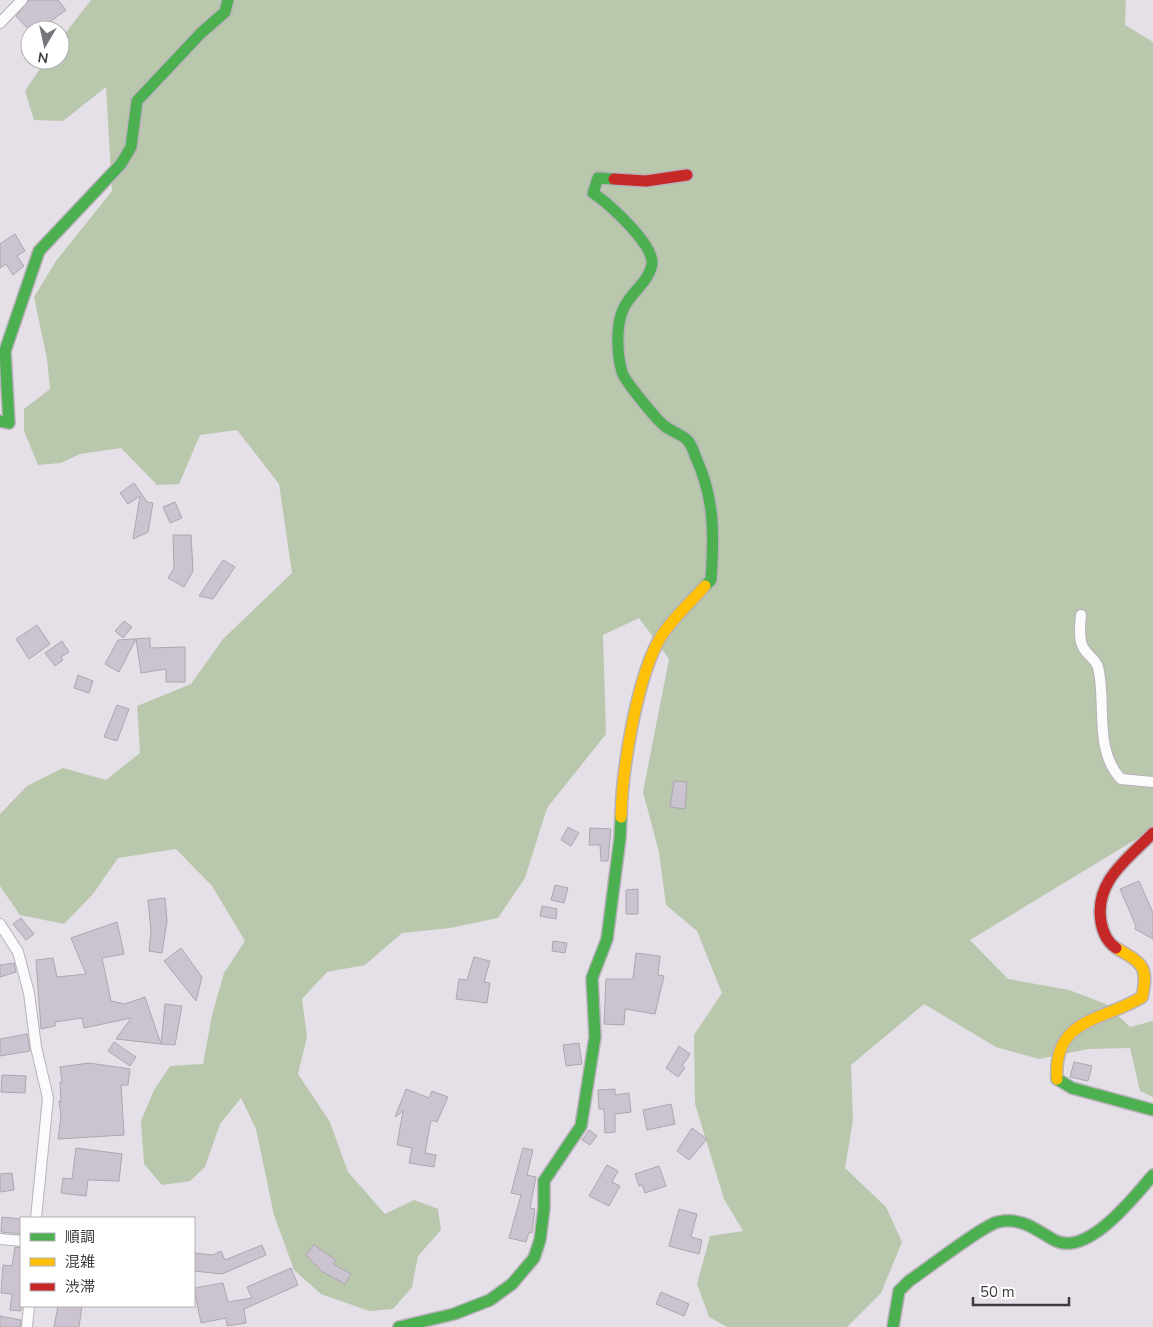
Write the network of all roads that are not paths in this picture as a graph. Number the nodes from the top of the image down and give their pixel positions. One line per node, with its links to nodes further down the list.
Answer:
1 (22, 0): 3 (street)
2 (228, 0): 5 (street)
3 (0, 23)
4 (687, 175): 17 (street)
5 (0, 421)
6 (1081, 615): 7 (street)
7 (1153, 782)
8 (1153, 833): 10 (street)
9 (0, 924): 12 (street)
10 (1153, 1110)
11 (1153, 1175): 18 (street)
12 (36, 1217)
13 (0, 1239): 14 (street)
14 (20, 1241)
15 (29, 1307): 16 (street)
16 (27, 1327)
17 (399, 1327)
18 (893, 1327)

